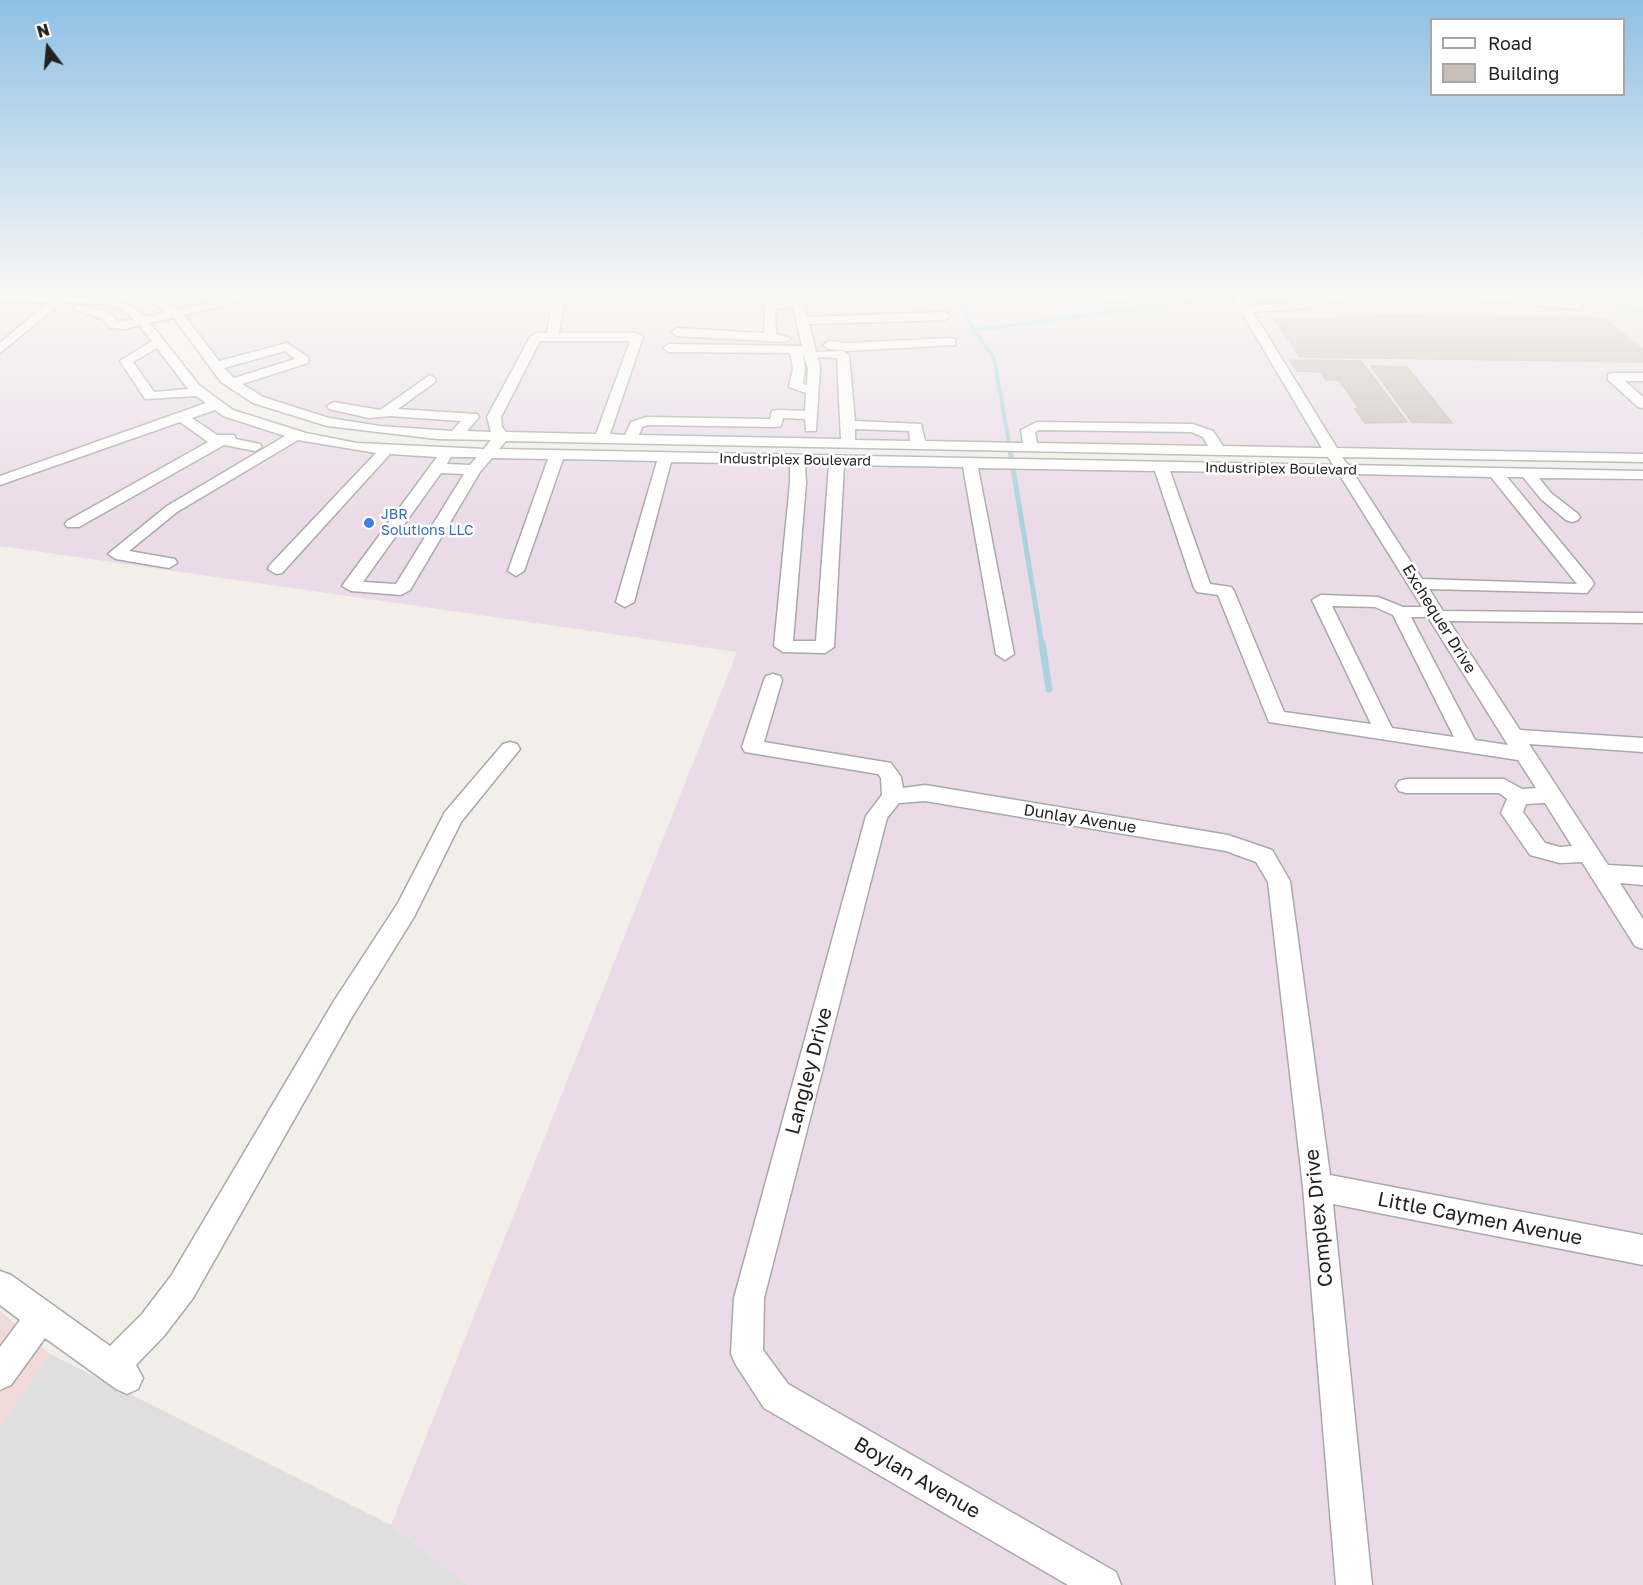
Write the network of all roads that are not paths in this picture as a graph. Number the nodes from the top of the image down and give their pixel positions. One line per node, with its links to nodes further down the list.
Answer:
1 (132, 370): 13 (street)
2 (181, 370): 13 (street, Industriplex Boulevard)
3 (220, 370): 12 (street, Industriplex Boulevard)
4 (273, 370): 12 (street)
5 (522, 370): 25 (street)
6 (625, 370): 29 (street)
7 (814, 370): 20 (street)
8 (844, 370): 27 (street)
9 (1282, 370): 43 (street, Exchequer Drive)
10 (1643, 377): 15 (street)
11 (430, 378): 17 (street)
12 (232, 383): 14 (street, Industriplex Boulevard)
13 (198, 392): 16 (street, Industriplex Boulevard)
14 (262, 401): 18 (street); 23 (street, Industriplex Boulevard)
15 (1643, 404)
16 (215, 405): 18 (street, Industriplex Boulevard); 21 (street)
17 (385, 412): 19 (street); 22 (street); 28 (street)
18 (233, 414): 24 (street, Industriplex Boulevard)
19 (369, 414): 23 (street); 26 (street)
20 (812, 415): 32 (street); 34 (street)
21 (181, 416): 33 (street); 61 (street)
22 (471, 417): 25 (street); 31 (street)
23 (316, 419): 26 (street, Industriplex Boulevard)
24 (263, 424): 30 (street, Industriplex Boulevard); 33 (street)
25 (498, 424): 29 (street, Industriplex Boulevard); 31 (street, Industriplex Boulevard); 44 (street)
26 (347, 425): 28 (street, Industriplex Boulevard)
27 (848, 425): 35 (street); 36 (street)
28 (380, 430): 31 (street, Industriplex Boulevard)
29 (603, 432): 32 (street, Industriplex Boulevard)
30 (297, 435): 40 (street, Industriplex Boulevard); 64 (street)
31 (456, 435)
32 (631, 439): 34 (street, Industriplex Boulevard)
33 (222, 440): 37 (street); 63 (street)
34 (810, 443): 35 (street, Industriplex Boulevard); 49 (street)
35 (848, 444): 36 (street, Industriplex Boulevard)
36 (918, 446): 38 (street, Industriplex Boulevard)
37 (255, 447)
38 (1031, 447): 39 (street, Industriplex Boulevard); 41 (street)
39 (1065, 448): 41 (street, Industriplex Boulevard); 53 (street)
40 (387, 449): 42 (street, Industriplex Boulevard); 51 (street)
41 (1218, 450): 43 (street, Industriplex Boulevard)
42 (447, 452): 44 (street, Industriplex Boulevard); 55 (street)
43 (1332, 452): 48 (street, Industriplex Boulevard); 57 (street, Exchequer Drive)
44 (486, 453): 45 (street, Industriplex Boulevard); 56 (street)
45 (557, 455): 47 (street, Industriplex Boulevard); 66 (street)
46 (338, 457): 51 (street)
47 (665, 457): 49 (street, Industriplex Boulevard); 68 (street)
48 (1643, 458)
49 (802, 460): 50 (street, Industriplex Boulevard); 50 (street)
50 (837, 461): 52 (street, Industriplex Boulevard)
51 (375, 462): 65 (street)
52 (970, 463): 53 (street, Industriplex Boulevard); 72 (street)
53 (1070, 465): 54 (street, Industriplex Boulevard)
54 (1161, 467): 57 (street, Industriplex Boulevard); 74 (street)
55 (437, 468): 56 (street); 56 (street)
56 (474, 470)
57 (1344, 470): 58 (street, Industriplex Boulevard); 67 (street, Exchequer Drive)
58 (1496, 473): 59 (street, Industriplex Boulevard); 67 (street)
59 (1527, 473): 60 (street, Industriplex Boulevard); 62 (street)
60 (1643, 475)
61 (0, 481)
62 (1572, 517)
63 (73, 524)
64 (169, 563)
65 (276, 569)
66 (516, 571)
67 (1417, 584): 70 (street, Exchequer Drive)
68 (625, 602)
69 (1400, 612): 70 (street); 74 (street); 75 (street)
70 (1436, 614): 71 (street); 76 (street, Exchequer Drive)
71 (1643, 618)
72 (1005, 654)
73 (773, 680): 81 (street)
74 (1386, 733): 75 (street)
75 (1468, 745): 76 (street)
76 (1519, 745): 77 (street); 80 (street, Exchequer Drive)
77 (1643, 745)
78 (510, 749): 91 (street)
79 (1406, 786): 82 (street)
80 (1551, 795): 82 (street); 83 (street, Exchequer Drive)
81 (893, 796): 84 (street, Dunlay Avenue); 92 (street, Langley Drive)
82 (1518, 797): 83 (street)
83 (1588, 853): 85 (street, Exchequer Drive)
84 (1264, 856): 88 (street, Complex Drive)
85 (1601, 873): 86 (street); 87 (street, Exchequer Drive)
86 (1643, 876)
87 (1643, 939)
88 (1317, 1187): 89 (street, Little Caymen Avenue); 95 (street, Complex Drive)
89 (1643, 1250)
90 (0, 1286): 91 (street)
91 (42, 1316): 93 (street)
92 (747, 1354): 94 (street, Boylan Avenue)
93 (0, 1374)
94 (1102, 1585)
95 (1354, 1585)

